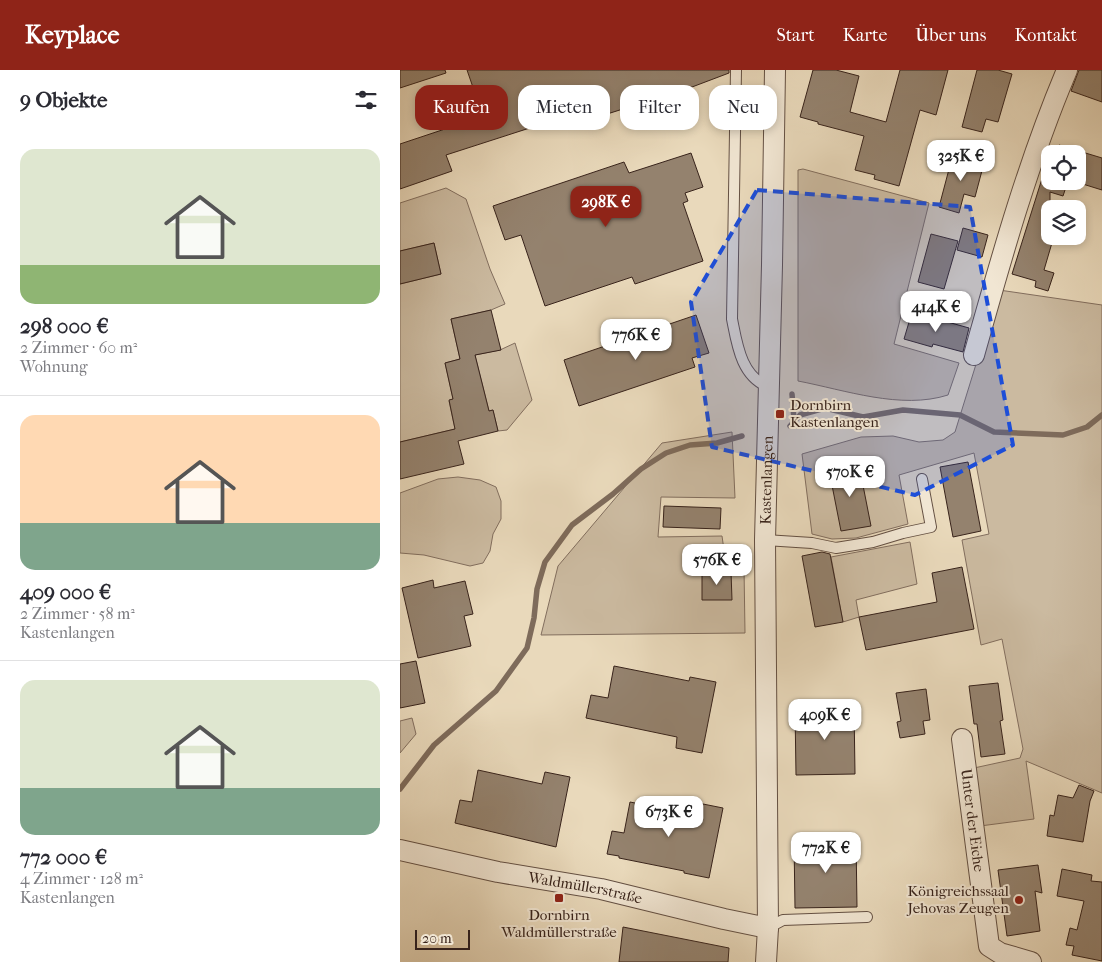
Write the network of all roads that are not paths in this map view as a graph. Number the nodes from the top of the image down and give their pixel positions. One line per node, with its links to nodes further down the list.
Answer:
1 (736, 70): 5 (lane)
2 (775, 70): 5 (street, Kastenlangen)
3 (1066, 70): 4 (street)
4 (974, 355)
5 (769, 387): 7 (street, Kastenlangen)
6 (922, 479): 7 (lane)
7 (765, 540): 11 (street, Kastenlangen)
8 (962, 739): 13 (street, Unter der Eiche)
9 (400, 850): 11 (street, Waldmüllerstraße)
10 (867, 916): 11 (lane)
11 (768, 928): 12 (street, Kastenlangen)
12 (766, 962)
13 (1031, 962)

